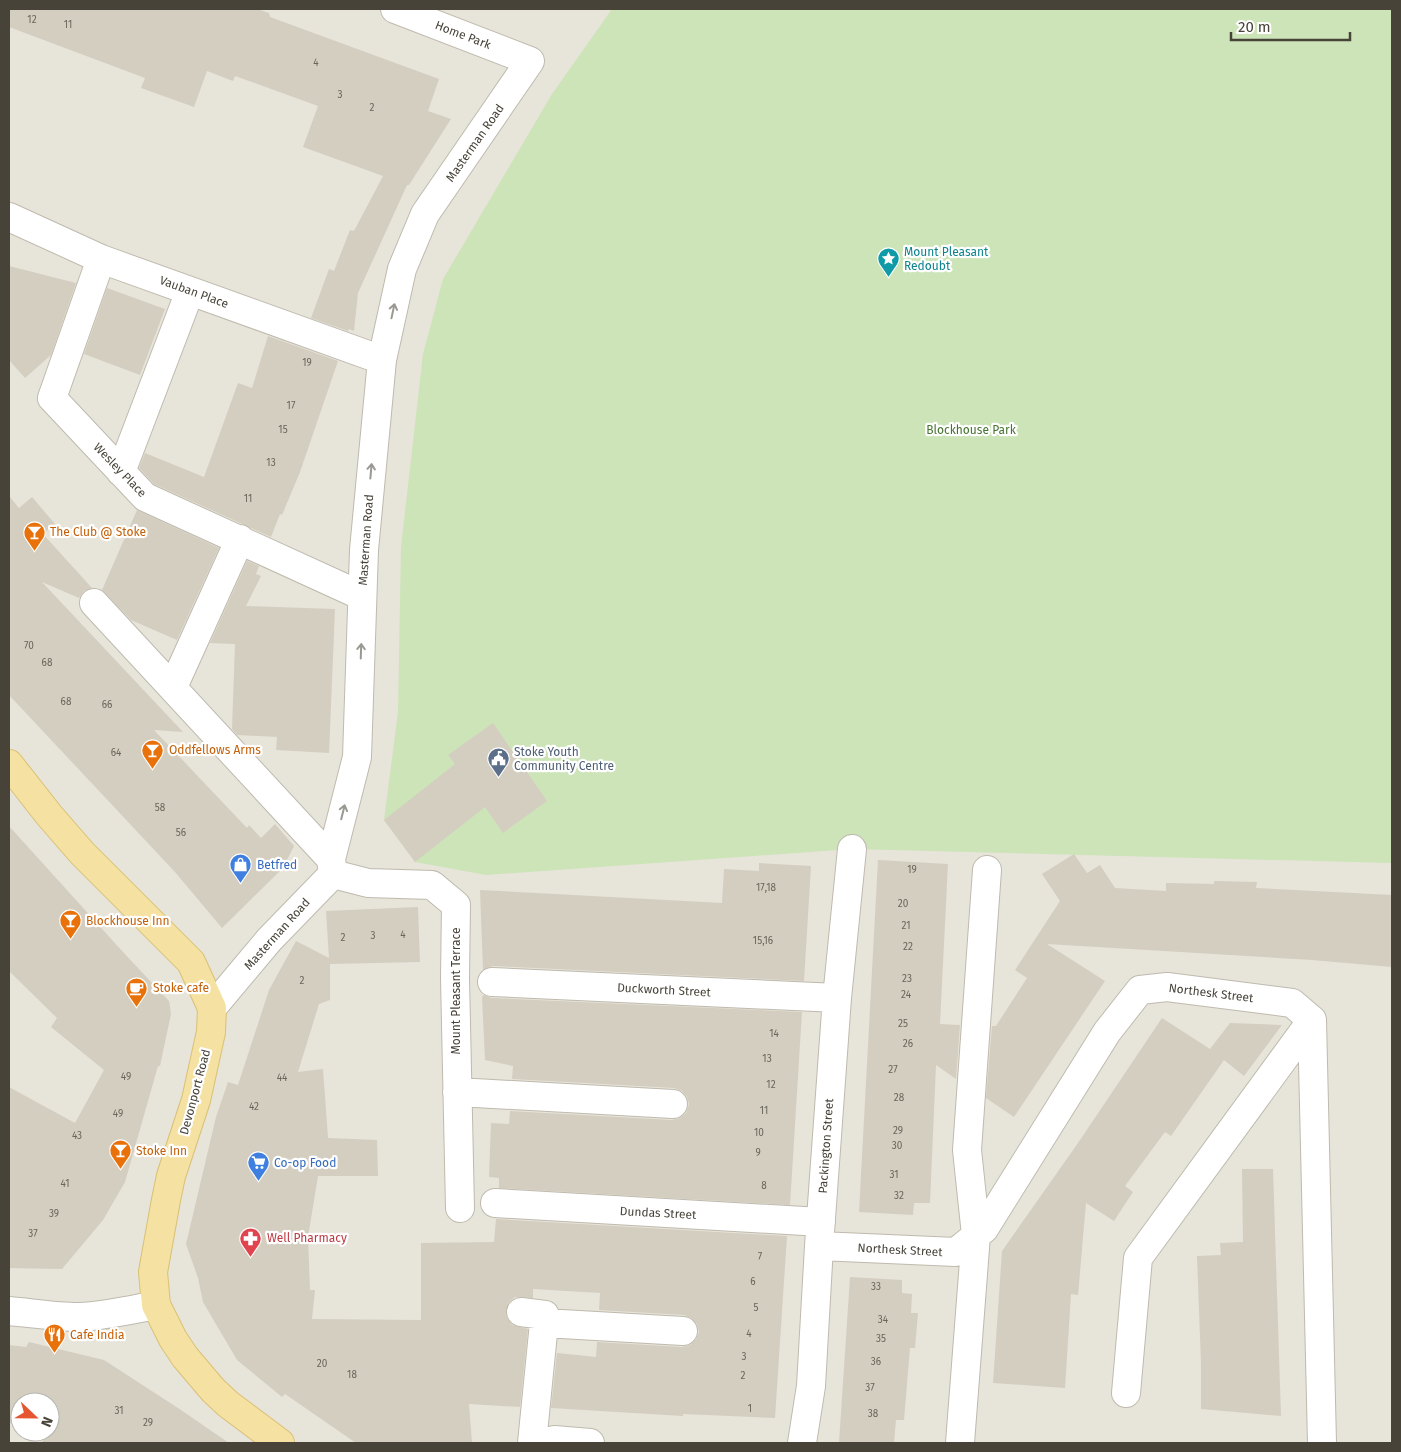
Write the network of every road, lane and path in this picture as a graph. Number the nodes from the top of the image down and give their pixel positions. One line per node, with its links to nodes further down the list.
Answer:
1 (395, 9): 2 (street, Home Park)
2 (530, 61): 6 (street, Masterman Road, one-way to 2)
3 (9, 217): 4 (street, Vauban Place)
4 (101, 259): 5 (street, Vauban Place); 7 (street, Wesley Place)
5 (190, 291): 6 (street, Vauban Place); 7 (street)
6 (382, 360): 9 (street, Masterman Road, one-way to 6)
7 (121, 472): 8 (street, Wesley Place)
8 (240, 539): 9 (street, Wesley Place); 11 (street)
9 (362, 596): 14 (street, Masterman Road, one-way to 9)
10 (94, 603): 11 (street)
11 (173, 688): 14 (street)
12 (9, 764): 18 (main road, Devonport Road)
13 (852, 849): 17 (street, Packington Street)
14 (332, 866): 18 (street, Masterman Road); 20 (street, Mount Pleasant Terrace)
15 (987, 870): 25 (street)
16 (492, 982): 17 (street, Duckworth Street)
17 (837, 998): 24 (street, Packington Street)
18 (212, 1008): 26 (main road, Devonport Road)
19 (1312, 1020): 25 (street, Northesk Street); 29 (street); 36 (street)
20 (457, 1092): 21 (street); 23 (street, Mount Pleasant Terrace)
21 (673, 1104)
22 (495, 1203): 24 (street, Dundas Street)
23 (460, 1208)
24 (820, 1234): 25 (street, Northesk Street); 34 (street, Packington Street)
25 (976, 1235): 35 (street)
26 (156, 1305): 27 (street); 30 (main road, Devonport Road)
27 (9, 1311)
28 (683, 1331): 31 (street)
29 (1126, 1393)
30 (280, 1443)
31 (532, 1443)
32 (542, 1443): 33 (street)
33 (590, 1443)
34 (802, 1443)
35 (960, 1443)
36 (1322, 1443)

